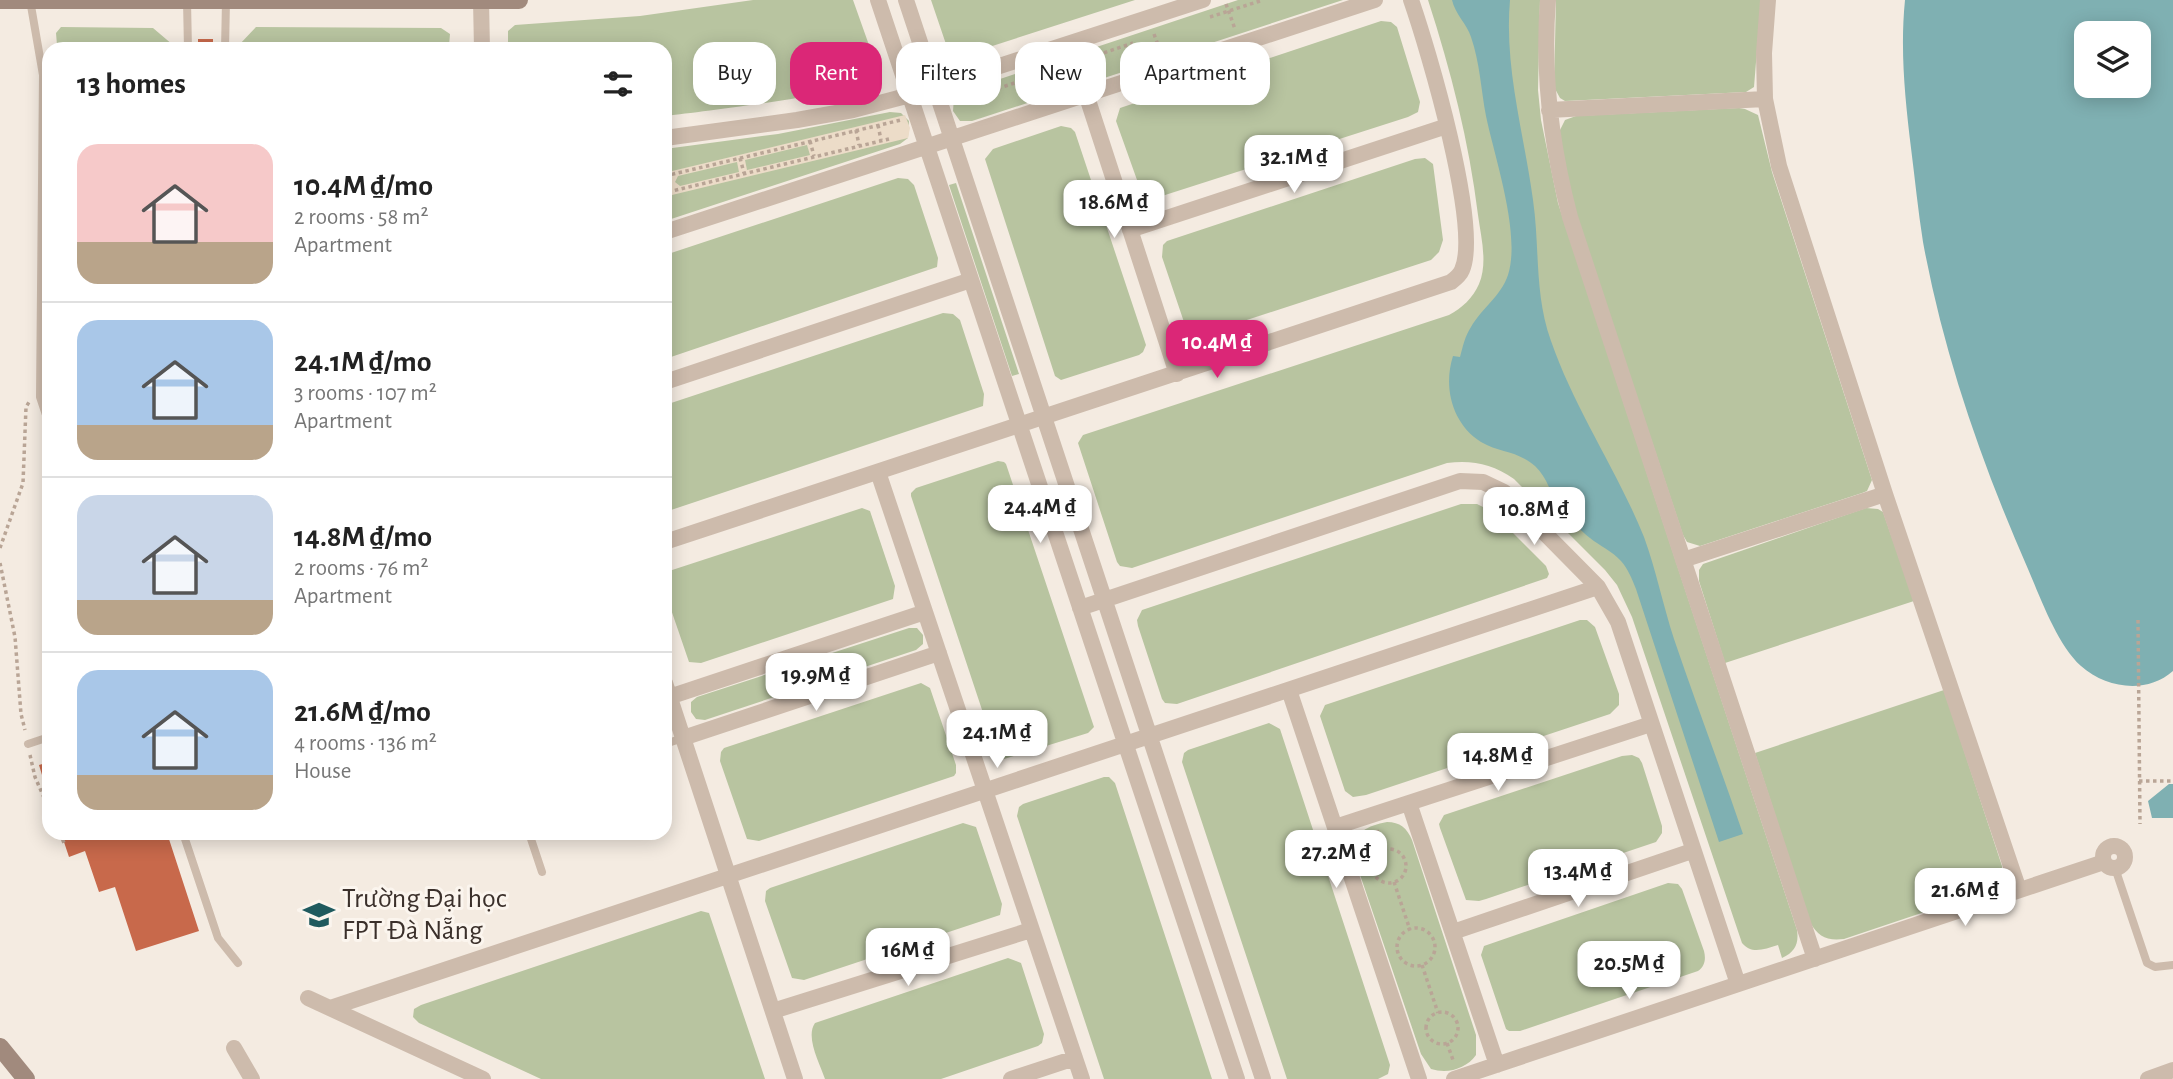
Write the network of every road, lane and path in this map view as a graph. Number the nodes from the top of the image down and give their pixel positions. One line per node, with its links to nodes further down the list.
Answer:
1 (0, 0): 2 (street)
2 (30, 0): 12 (street); 29 (lane)
3 (519, 0): 14 (street)
4 (878, 0): 27 (street)
5 (906, 0): 24 (street)
6 (1203, 0): 28 (street)
7 (1263, 0): 16 (path)
8 (1375, 0): 31 (street)
9 (1411, 0): 42 (street)
10 (1548, 0): 39 (street)
11 (1768, 0): 33 (street)
12 (187, 1): 13 (street); 21 (lane)
13 (226, 1): 14 (street); 22 (lane)
14 (481, 1): 23 (street)
15 (1226, 4): 16 (path)
16 (1228, 11): 17 (path); 19 (path)
17 (1204, 20)
18 (1152, 29): 20 (path)
19 (1237, 34)
20 (1155, 36): 25 (path); 26 (path)
21 (188, 42)
22 (225, 42)
23 (482, 42)
24 (920, 42)
25 (1157, 42)
26 (1106, 52)
27 (896, 53)
28 (1001, 66)
29 (42, 69)
30 (1015, 82): 38 (path)
31 (1106, 87)
32 (896, 99): 44 (street)
33 (1765, 99): 39 (street); 67 (street)
34 (913, 105): 50 (street)
35 (941, 105): 46 (street)
36 (1052, 105): 46 (street)
37 (1090, 105): 58 (street)
38 (957, 107)
39 (1549, 110): 70 (street)
40 (903, 119): 41 (path)
41 (878, 125): 43 (path); 48 (path)
42 (1447, 126): 58 (street); 60 (street)
43 (856, 130): 47 (path); 49 (path)
44 (672, 137)
45 (894, 138): 48 (path)
46 (952, 138): 50 (street); 64 (street)
47 (810, 141): 51 (path); 52 (path)
48 (881, 141): 49 (path)
49 (859, 146): 51 (path)
50 (927, 146): 57 (street); 59 (street)
51 (814, 157): 54 (path)
52 (740, 158): 53 (path); 54 (path)
53 (672, 174)
54 (744, 174): 56 (path)
55 (42, 182): 62 (lane)
56 (672, 191)
57 (672, 230)
58 (1130, 230): 60 (street)
59 (971, 280): 61 (street); 65 (street)
60 (1177, 374): 64 (street)
61 (672, 380)
62 (40, 397): 63 (lane); 69 (path)
63 (42, 403)
64 (1044, 418): 65 (street); 73 (street)
65 (1020, 425): 66 (street); 74 (street)
66 (878, 472): 68 (street); 75 (street)
67 (1885, 494): 70 (street); 106 (street)
68 (672, 540)
69 (0, 548)
70 (1683, 560): 110 (street)
71 (0, 563): 86 (path)
72 (1598, 587): 73 (street); 79 (street); 81 (street)
73 (1105, 600): 74 (street); 82 (street)
74 (1080, 608): 87 (street)
75 (925, 612): 77 (street); 78 (street)
76 (2138, 620): 88 (path)
77 (939, 653): 83 (street); 90 (street)
78 (672, 688)
79 (1289, 690): 82 (street); 95 (street)
80 (672, 705): 83 (street)
81 (1651, 724): 92 (street); 101 (street)
82 (1150, 736): 87 (street); 133 (street)
83 (683, 738): 85 (lane); 104 (street)
84 (42, 739): 86 (lane)
85 (672, 742)
86 (28, 744): 91 (path)
87 (1126, 744): 90 (street); 132 (street)
88 (2139, 781): 89 (path); 93 (path)
89 (2173, 781)
90 (985, 791): 104 (street); 107 (street)
91 (42, 793)
92 (1409, 803): 95 (street); 109 (street)
93 (2140, 824)
94 (1375, 825): 100 (path)
95 (1335, 827): 134 (street)
96 (63, 840): 99 (path)
97 (185, 840): 111 (lane)
98 (531, 840): 103 (lane)
99 (64, 843)
100 (1384, 850): 105 (path); 105 (path)
101 (1692, 852): 109 (street); 114 (street)
102 (2109, 865): 106 (street); 113 (lane)
103 (542, 872)
104 (728, 876): 116 (street); 117 (street)
105 (1394, 883): 108 (path)
106 (2020, 890): 110 (street)
107 (1031, 930): 117 (street); 122 (street)
108 (1410, 930): 112 (path); 112 (path)
109 (1452, 932): 123 (street)
110 (1815, 959): 114 (street)
111 (238, 963)
112 (1422, 965): 118 (path)
113 (2173, 965)
114 (1738, 984): 123 (street)
115 (307, 998): 116 (street)
116 (330, 1008): 128 (street)
117 (773, 1011): 129 (street)
118 (1437, 1013): 119 (path); 119 (path)
119 (1447, 1042): 125 (path)
120 (0, 1047): 126 (street)
121 (234, 1048): 127 (street)
122 (1075, 1058): 130 (street); 131 (street)
123 (1497, 1065): 125 (street)
124 (2173, 1070): 135 (street)
125 (1455, 1074)
126 (26, 1079)
127 (252, 1079)
128 (483, 1079)
129 (795, 1079)
130 (1011, 1079)
131 (1082, 1079)
132 (1237, 1079)
133 (1263, 1079)
134 (1419, 1079)
135 (2148, 1079)

